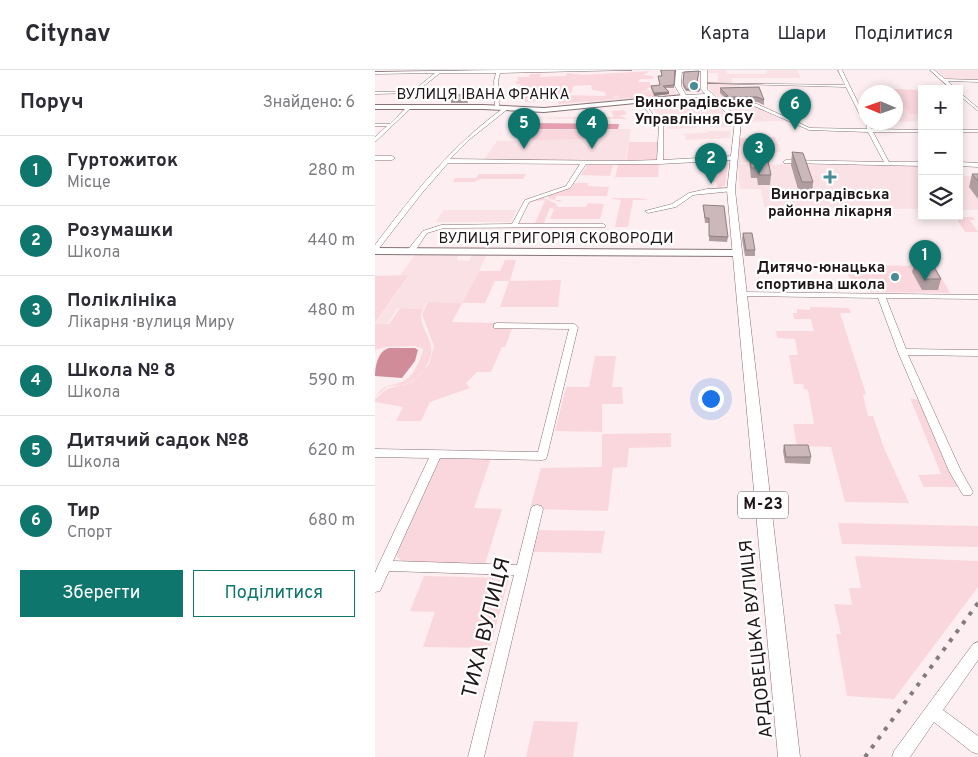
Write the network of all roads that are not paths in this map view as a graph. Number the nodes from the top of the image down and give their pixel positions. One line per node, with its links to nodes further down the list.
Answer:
1 (629, 70): 6 (street)
2 (679, 70): 7 (street); 16 (highway)
3 (840, 70): 13 (street)
4 (932, 70): 9 (street)
5 (440, 71): 6 (street); 8 (street); 14 (street)
6 (499, 71): 23 (street)
7 (704, 71): 11 (highway)
8 (375, 73)
9 (944, 80): 10 (street); 12 (street)
10 (978, 80)
11 (703, 83): 13 (street); 15 (highway, М-23)
12 (950, 85)
13 (848, 86): 20 (street)
14 (375, 93)
15 (710, 95): 16 (highway, ВУЛИЦЯ ІВАНА ФРАНКА); 19 (highway, М-23)
16 (684, 97): 18 (main road, ВУЛИЦЯ ІВАНА ФРАНКА)
17 (963, 97): 25 (street)
18 (641, 101): 24 (main road, ВУЛИЦЯ ІВАНА ФРАНКА); 38 (street)
19 (722, 105): 28 (street); 36 (highway, М-23)
20 (858, 106)
21 (375, 107): 22 (main road, ВУЛИЦЯ ІВАНА ФРАНКА)
22 (410, 107): 23 (main road, ВУЛИЦЯ ІВАНА ФРАНКА); 27 (street)
23 (497, 108): 24 (main road, ВУЛИЦЯ ІВАНА ФРАНКА)
24 (507, 108): 37 (street)
25 (978, 110)
26 (375, 125): 27 (street)
27 (391, 125): 33 (street)
28 (858, 130)
29 (870, 130): 30 (street); 41 (street)
30 (918, 131)
31 (963, 131): 32 (street)
32 (978, 131)
33 (375, 140)
34 (375, 158): 35 (street)
35 (392, 158)
36 (733, 158): 38 (street); 45 (highway, М-23)
37 (445, 161): 40 (street); 49 (street)
38 (660, 162): 40 (street)
39 (787, 162): 41 (street)
40 (584, 163): 47 (street)
41 (887, 164): 42 (street)
42 (918, 164)
43 (963, 164): 44 (street)
44 (978, 165)
45 (731, 190): 46 (street); 51 (highway, АРДОВЕЦЬКА ВУЛИЦЯ / М-23)
46 (648, 211)
47 (514, 226): 48 (street); 50 (street)
48 (603, 226)
49 (375, 251): 50 (main road, ВУЛИЦЯ ГРИГОРІЯ СКОВОРОДИ)
50 (410, 252): 51 (main road, ВУЛИЦЯ ГРИГОРІЯ СКОВОРОДИ)
51 (737, 253): 52 (highway, АРДОВЕЦЬКА ВУЛИЦЯ / М-23)
52 (742, 294): 53 (street); 69 (highway, АРДОВЕЦЬКА ВУЛИЦЯ / М-23)
53 (881, 296): 54 (street); 56 (street)
54 (978, 297)
55 (497, 326): 59 (street)
56 (902, 352): 57 (street); 60 (street)
57 (978, 353)
58 (375, 453): 59 (street)
59 (436, 454): 63 (street)
60 (967, 492)
61 (537, 509): 62 (street, ТИХА ВУЛИЦЯ)
62 (522, 570): 63 (street); 68 (street, ТИХА ВУЛИЦЯ)
63 (380, 571): 64 (street)
64 (375, 587)
65 (978, 648): 66 (street)
66 (933, 712): 67 (street); 70 (street)
67 (978, 746)
68 (476, 757)
69 (789, 757)
70 (900, 757)

